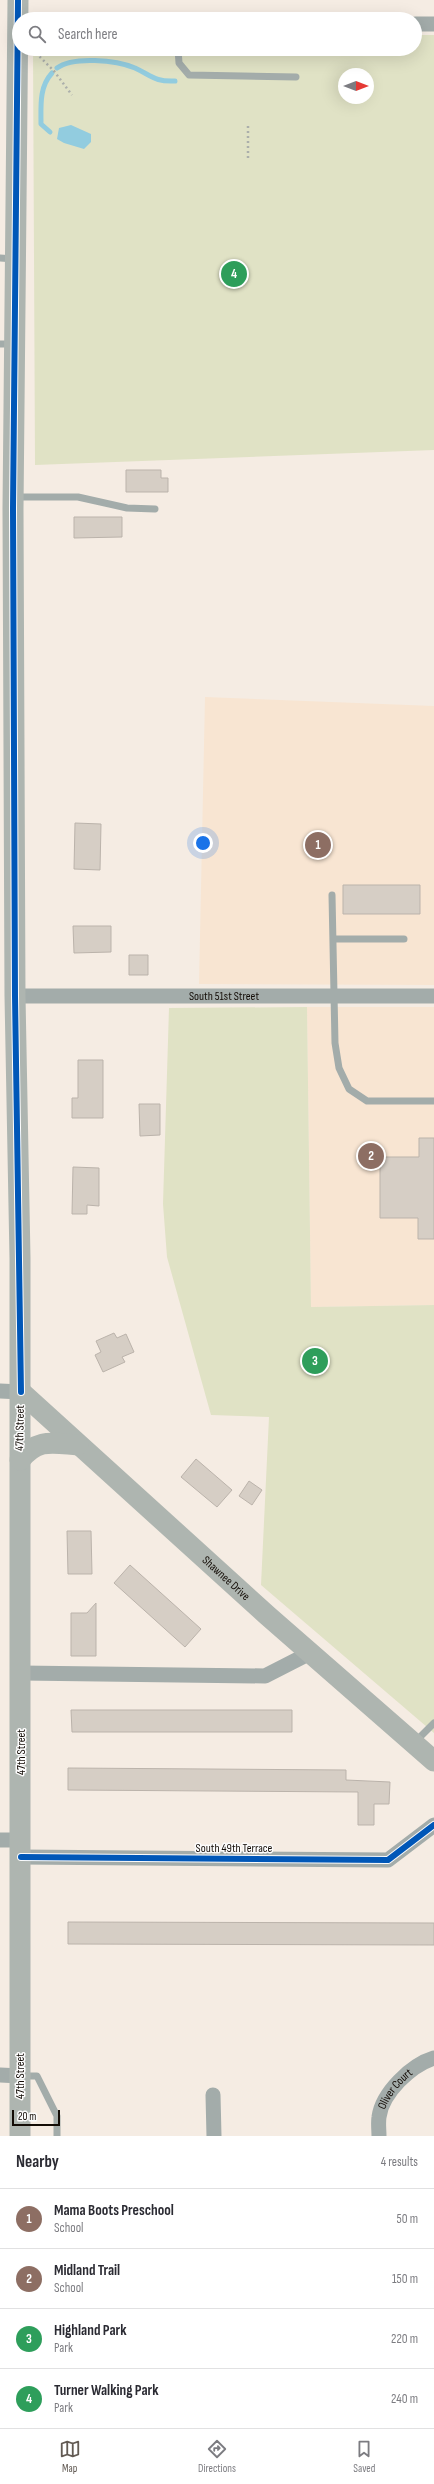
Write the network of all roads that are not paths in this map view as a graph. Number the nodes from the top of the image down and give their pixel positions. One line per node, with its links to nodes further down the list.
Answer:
1 (18, 0): 2 (main road, 47th Street)
2 (19, 12)
3 (422, 24): 4 (street)
4 (434, 24)
5 (15, 56): 8 (main road, 47th Street)
6 (178, 56): 7 (lane)
7 (296, 77)
8 (8, 259): 9 (main road, 47th Street)
9 (8, 344): 10 (main road, 47th Street)
10 (9, 505): 11 (lane); 15 (main road, 47th Street)
11 (155, 509)
12 (332, 895): 13 (lane)
13 (333, 939): 14 (lane); 17 (lane)
14 (404, 939)
15 (15, 996): 17 (street, South 51st Street); 20 (main road, 47th Street)
16 (434, 996): 17 (street, South 51st Street)
17 (334, 997): 18 (lane)
18 (434, 1101)
19 (0, 1391): 20 (street)
20 (21, 1392): 21 (main road, Shawnee Drive); 22 (main road, 47th Street)
21 (78, 1445): 22 (main road); 23 (main road, Shawnee Drive)
22 (20, 1460): 24 (main road, 47th Street)
23 (310, 1653): 24 (street); 26 (main road, Shawnee Drive)
24 (21, 1672): 30 (main road, 47th Street)
25 (434, 1723): 26 (lane)
26 (414, 1744): 27 (main road, Shawnee Drive)
27 (434, 1762)
28 (431, 1833): 30 (street, South 49th Terrace)
29 (0, 1840): 30 (street, South 49th Terrace)
30 (21, 1848): 32 (main road, 47th Street)
31 (434, 2058): 37 (street, Oliver Court)
32 (10, 2076): 34 (main road, 47th Street); 35 (lane)
33 (213, 2095): 36 (street)
34 (20, 2136)
35 (57, 2136)
36 (214, 2136)
37 (379, 2136)

